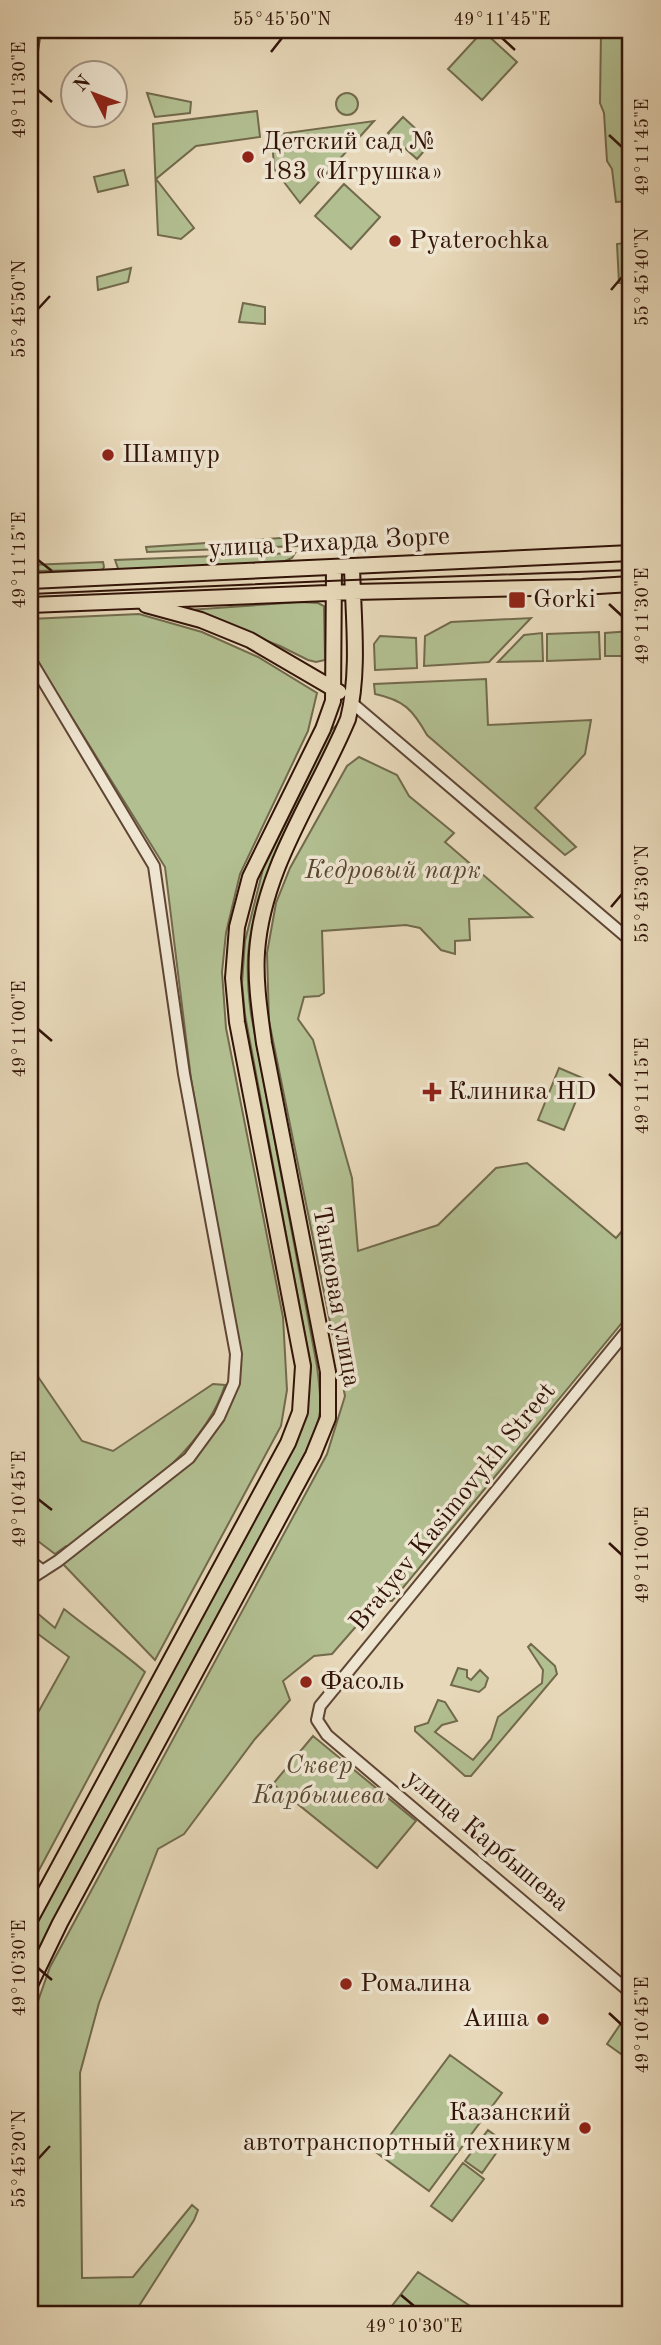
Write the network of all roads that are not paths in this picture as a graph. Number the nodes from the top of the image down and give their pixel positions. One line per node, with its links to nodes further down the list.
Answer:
1 (34, 30): 2 (street)
2 (30, 65)
3 (631, 553): 4 (main road, улица Рихарда Зорге)
4 (352, 566): 5 (main road, улица Рихарда Зорге); 8 (main road, Танковая улица)
5 (334, 567): 6 (main road, улица Рихарда Зорге); 9 (main road, Танковая улица)
6 (30, 581)
7 (631, 584): 8 (main road, улица Рихарда Зорге)
8 (353, 592): 9 (main road, улица Рихарда Зорге); 14 (main road, Танковая улица)
9 (335, 593): 10 (main road, улица Рихарда Зорге); 13 (main road, Танковая улица)
10 (131, 600): 11 (main road, улица Рихарда Зорге); 13 (main road)
11 (30, 605)
12 (30, 659): 18 (street)
13 (334, 688): 14 (main road); 21 (main road, Танковая улица)
14 (352, 703): 15 (street); 22 (main road, Танковая улица)
15 (631, 942)
16 (631, 1326): 20 (street, Bratyev Kasimovykh Street)
17 (30, 1561): 18 (street)
18 (43, 1571): 19 (street)
19 (30, 1579)
20 (317, 1720): 23 (street, улица Карбышева)
21 (30, 1920)
22 (30, 1985)
23 (631, 1993)
24 (631, 2311): 25 (street)
25 (628, 2315)

